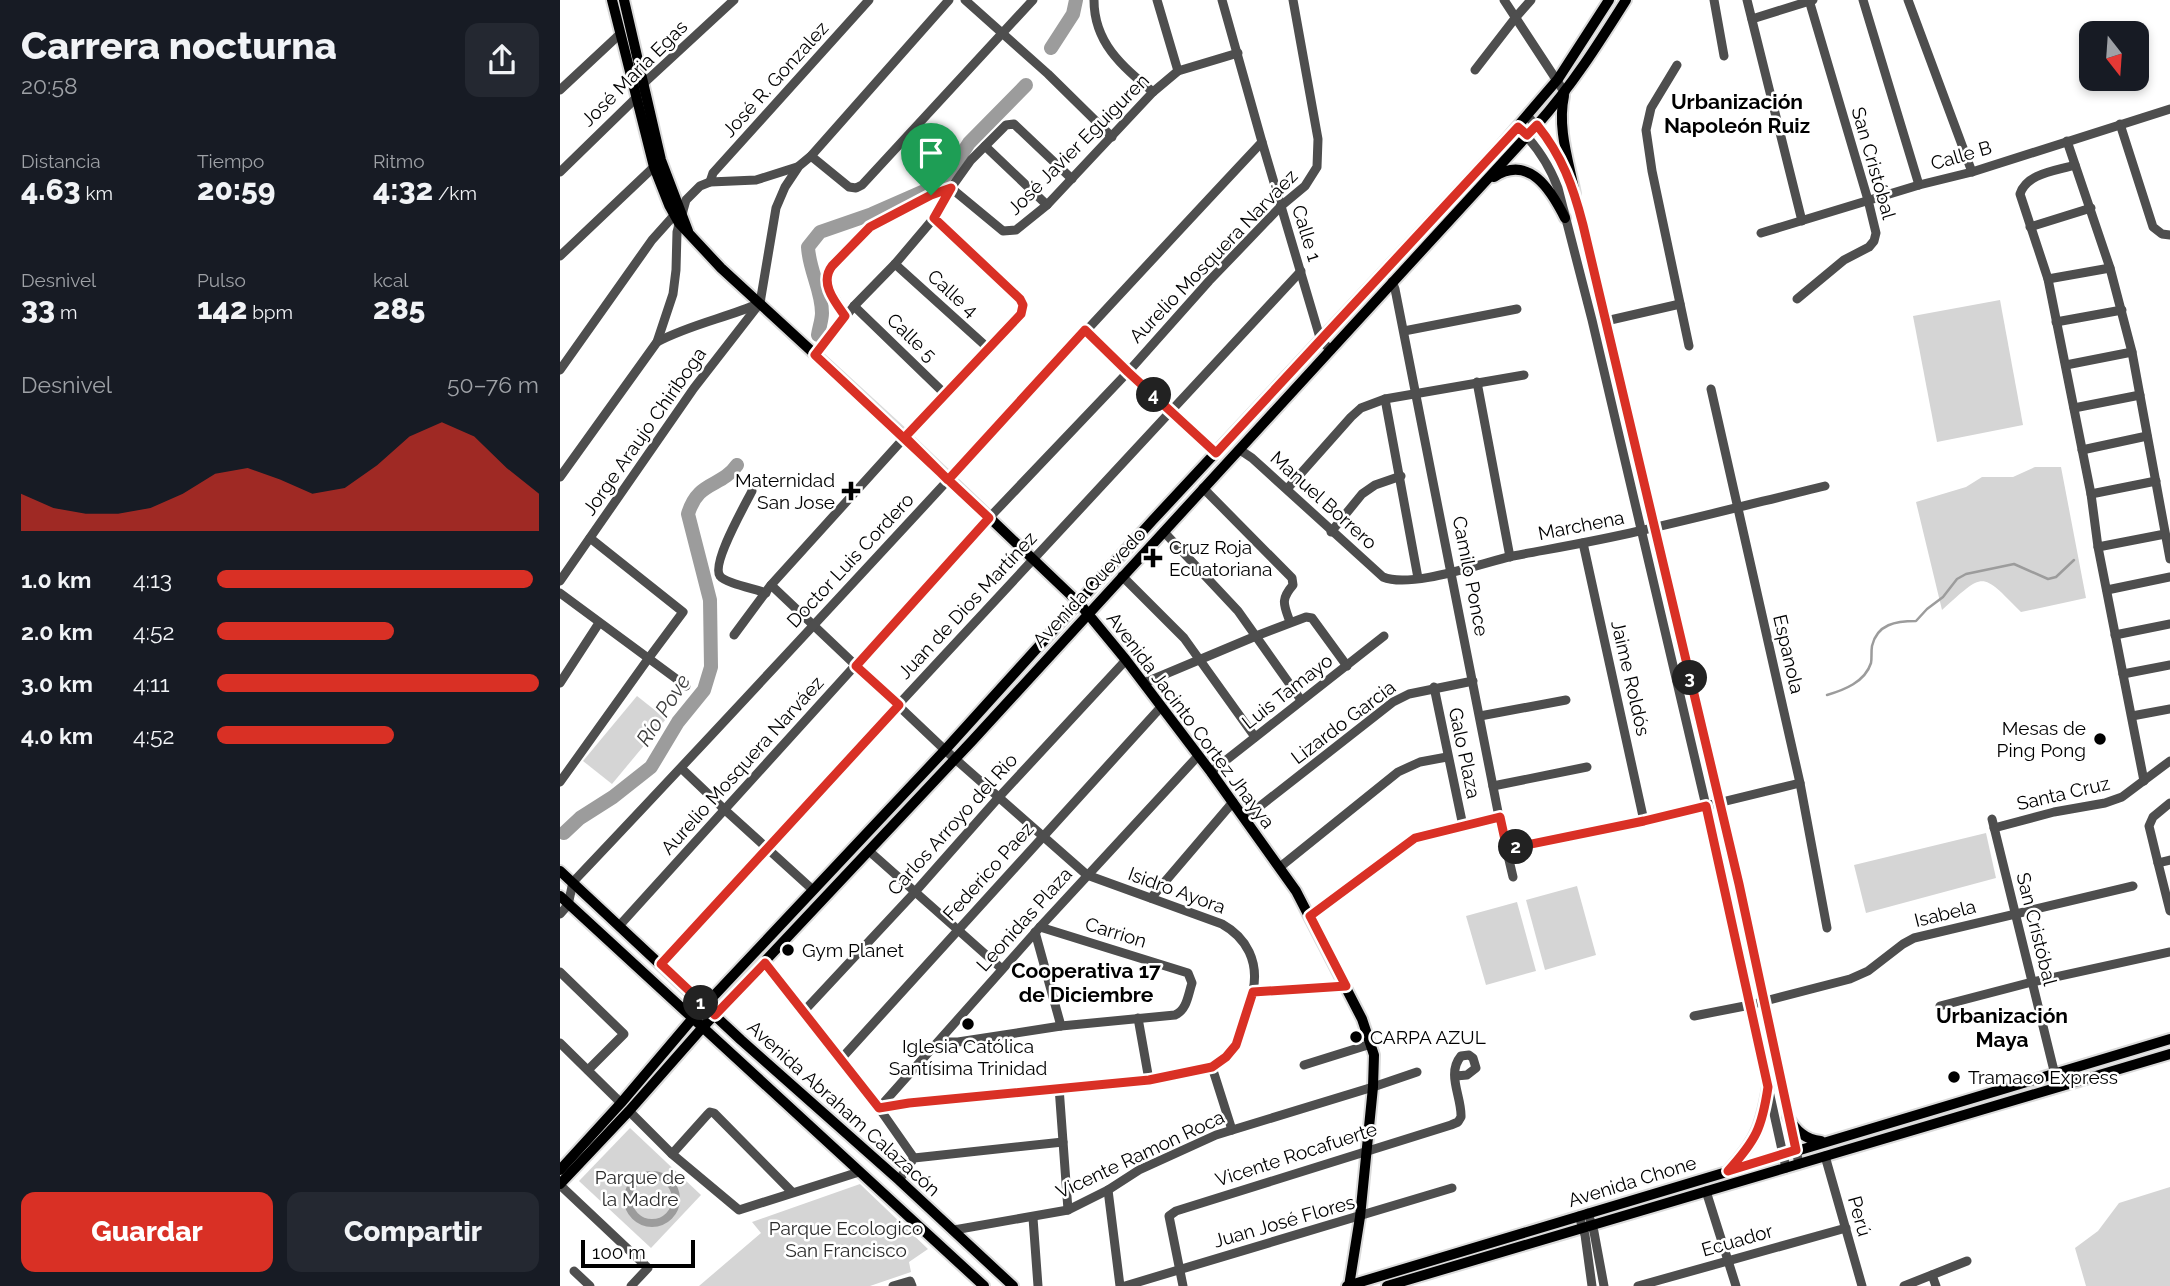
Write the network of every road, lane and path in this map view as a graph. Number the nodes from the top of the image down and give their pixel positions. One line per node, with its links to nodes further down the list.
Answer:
1 (612, 0): 24 (main road, Avenida Jacinto Cortez Jhayya)
2 (624, 0): 31 (main road, Avenida Jacinto Cortez Jhayya)
3 (734, 0): 31 (street, José Maria Egas)
4 (869, 0): 53 (street, José R. Gonzalez)
5 (949, 0): 46 (street)
6 (965, 0): 23 (street)
7 (1034, 0): 23 (street)
8 (1094, 0): 33 (street)
9 (1157, 0): 29 (street)
10 (1222, 0): 25 (street, Calle 1)
11 (1293, 0): 60 (street, Aurelio Mosquera Narváez)
12 (1504, 0): 21 (street)
13 (1531, 0): 21 (street)
14 (1609, 0): 30 (main road, Avenida Quevedo)
15 (1626, 0): 34 (main road, Avenida Quevedo)
16 (1714, 0): 26 (street)
17 (1747, 0): 22 (street)
18 (1810, 0): 22 (street); 58 (street, San Cristóbal)
19 (1863, 0): 55 (street)
20 (1908, 0): 51 (street)
21 (1516, 17): 28 (street); 30 (street)
22 (1752, 19): 65 (street)
23 (1002, 33): 42 (street); 46 (street)
24 (620, 34): 32 (street); 35 (main road, Avenida Jacinto Cortez Jhayya)
25 (1238, 53): 29 (street, José Javier Eguiguren); 44 (street, Calle 1)
26 (1724, 56)
27 (1677, 65): 77 (street)
28 (1475, 69)
29 (1178, 71): 33 (street, José Javier Eguiguren)
30 (1558, 79): 34 (street); 37 (main road, Avenida Quevedo)
31 (643, 84): 35 (street, José Maria Egas); 47 (main road, Avenida Jacinto Cortez Jhayya)
32 (560, 90)
33 (1153, 92): 42 (street, José Javier Eguiguren)
34 (1565, 93): 39 (main road, Avenida Quevedo); 57 (main road)
35 (636, 98): 47 (main road, Avenida Jacinto Cortez Jhayya); 50 (street, José Maria Egas)
36 (2170, 109): 38 (street, Calle B)
37 (1527, 115): 39 (street); 40 (main road, Avenida Quevedo)
38 (2120, 124): 43 (street, Calle B); 68 (street)
39 (1537, 125): 41 (main road, Avenida Quevedo); 57 (street)
40 (1518, 127): 41 (street); 86 (main road, Avenida Quevedo)
41 (1527, 135): 54 (main road, Avenida Quevedo); 64 (street)
42 (1112, 137): 52 (street, José Javier Eguiguren)
43 (2067, 141): 48 (street); 51 (street, Calle B)
44 (1262, 142): 60 (street, Calle 1); 84 (street, Doctor Luis Cordero)
45 (985, 146): 52 (street); 56 (street); 59 (street)
46 (811, 156): 49 (street)
47 (658, 164): 62 (main road, Avenida Jacinto Cortez Jhayya); 69 (street)
48 (2075, 165): 61 (street); 66 (street)
49 (799, 166): 53 (street); 76 (street)
50 (560, 172)
51 (1972, 172): 55 (street, Calle B)
52 (1072, 179): 59 (street, José Javier Eguiguren)
53 (710, 182): 62 (street, José R. Gonzalez)
54 (1483, 185): 64 (main road); 74 (main road, Avenida Quevedo)
55 (1919, 185): 58 (street, Calle B)
56 (951, 188): 59 (street, José Javier Eguiguren); 63 (street); 81 (street)
57 (1575, 194): 82 (street)
58 (1868, 200): 65 (street, Calle B); 75 (street, San Cristóbal)
59 (1047, 205)
60 (1281, 206): 72 (street, Calle 1); 95 (street, Aurelio Mosquera Narváez)
61 (2091, 208): 66 (street); 71 (street)
62 (679, 215): 76 (main road, Avenida Jacinto Cortez Jhayya); 87 (street); 94 (street)
63 (934, 218): 70 (street); 89 (street)
64 (1565, 218): 123 (street)
65 (1802, 220): 67 (street, Calle B)
66 (2030, 227): 73 (street)
67 (1760, 233)
68 (2170, 235)
69 (560, 256)
70 (895, 264): 78 (street); 89 (street, Calle 4)
71 (2110, 268): 73 (street); 80 (street)
72 (1301, 271): 86 (street, Calle 1); 104 (street, Juan de Dios Martínez)
73 (2048, 279): 83 (street)
74 (1392, 282): 85 (street, Camilo Ponce); 90 (main road, Avenida Quevedo)
75 (1797, 299)
76 (760, 303): 87 (street); 92 (main road, Avenida Jacinto Cortez Jhayya); 126 (street, Jorge Araujo Chiriboga)
77 (1680, 304): 82 (street); 88 (street)
78 (854, 306): 81 (street); 100 (street, Calle 5)
79 (1517, 309): 85 (street)
80 (2122, 310): 83 (street); 91 (street)
81 (845, 316): 92 (street)
82 (1606, 321): 121 (street)
83 (2056, 322): 93 (street)
84 (1085, 330): 95 (street); 112 (street, Doctor Luis Cordero)
85 (1404, 331): 99 (street, Camilo Ponce)
86 (1321, 341): 90 (street); 109 (main road, Avenida Quevedo)
87 (657, 342): 111 (street)
88 (1689, 346)
89 (988, 348): 100 (street)
90 (1331, 350): 107 (main road, Avenida Quevedo)
91 (2132, 352): 93 (street); 101 (street)
92 (812, 353): 106 (main road, Avenida Jacinto Cortez Jhayya)
93 (2066, 365): 103 (street)
94 (560, 370)
95 (1128, 372): 104 (street); 120 (street, Aurelio Mosquera Narváez)
96 (1524, 375): 97 (street)
97 (1477, 382): 99 (street); 129 (street)
98 (1710, 389): 119 (street, Espanola)
99 (1417, 393): 102 (street); 132 (street, Camilo Ponce)
100 (945, 394): 106 (street)
101 (2140, 395): 103 (street); 105 (street)
102 (1385, 399): 110 (street); 116 (street)
103 (2074, 408): 108 (street)
104 (1171, 411): 109 (street); 130 (street, Juan de Dios Martínez)
105 (2147, 436): 108 (street); 113 (street)
106 (905, 437): 112 (main road, Avenida Jacinto Cortez Jhayya); 138 (street)
107 (1240, 450): 115 (main road, Avenida Quevedo); 116 (street, Manuel Borrero)
108 (2082, 450): 118 (street)
109 (1216, 453): 141 (main road, Avenida Quevedo)
110 (1401, 476): 122 (street); 136 (street)
111 (560, 477)
112 (948, 480): 120 (main road, Avenida Jacinto Cortez Jhayya); 146 (street, Doctor Luis Cordero)
113 (2156, 481): 118 (street); 125 (street)
114 (1825, 486): 119 (street, Marchena)
115 (1203, 488): 124 (main road, Avenida Quevedo); 143 (street)
116 (1287, 489): 122 (street, Manuel Borrero)
117 (752, 491): 138 (street)
118 (2091, 494): 128 (street)
119 (1737, 507): 121 (street, Marchena); 181 (street, Espanola)
120 (989, 518): 130 (main road, Avenida Jacinto Cortez Jhayya); 155 (street, Aurelio Mosquera Narváez)
121 (1655, 526): 123 (street, Marchena); 185 (street)
122 (1331, 531): 135 (street, Manuel Borrero)
123 (1641, 531): 127 (street, Marchena); 187 (street)
124 (1164, 532): 133 (main road, Avenida Quevedo); 149 (street)
125 (2165, 534): 128 (street); 131 (street)
126 (590, 538): 137 (street, Jorge Araujo Chiriboga); 151 (street)
127 (1583, 543): 129 (street, Marchena); 191 (street, Jaime Roldós)
128 (2098, 547): 139 (street)
129 (1510, 557): 132 (street, Marchena)
130 (1034, 558): 141 (main road, Avenida Jacinto Cortez Jhayya); 165 (street, Juan de Dios Martínez)
131 (2170, 559)
132 (1452, 571): 136 (street, Marchena); 158 (street, Camilo Ponce)
133 (1122, 576): 142 (main road, Avenida Quevedo); 153 (street)
134 (2170, 576): 139 (street)
135 (1383, 577): 136 (street, Marchena)
136 (1418, 578)
137 (560, 581)
138 (768, 589): 146 (street, Isidro Ayora); 147 (street)
139 (2107, 590): 148 (street)
140 (560, 593): 144 (street)
141 (1079, 603): 142 (main road, Avenida Jacinto Cortez Jhayya); 171 (main road, Avenida Quevedo)
142 (1088, 613): 152 (main road, Avenida Jacinto Cortez Jhayya); 174 (main road, Avenida Quevedo)
143 (1290, 622): 149 (street); 156 (street)
144 (599, 623): 151 (street); 159 (street)
145 (2170, 624): 148 (street)
146 (815, 625): 155 (street, Isidro Ayora); 177 (street, Doctor Luis Cordero)
147 (734, 635)
148 (2115, 635): 157 (street)
149 (1256, 636): 153 (street); 163 (street)
150 (1384, 636): 156 (street, Luis Tamayo)
151 (648, 659): 161 (street); 180 (street)
152 (1126, 660): 160 (main road, Avenida Jacinto Cortez Jhayya); 183 (street, Carlos Arroyo del Rio)
153 (1198, 660): 160 (street); 170 (street)
154 (2170, 665): 157 (street)
155 (856, 666): 165 (street, Isidro Ayora); 188 (street, Aurelio Mosquera Narváez)
156 (1347, 666): 163 (street, Luis Tamayo)
157 (2123, 674): 169 (street)
158 (1474, 681): 162 (street, Lizardo Garcia); 168 (street, Camilo Ponce)
159 (560, 683)
160 (1144, 683): 166 (main road, Avenida Jacinto Cortez Jhayya)
161 (685, 687)
162 (1434, 687): 173 (street, Galo Plaza); 190 (street, Lizardo Garcia)
163 (1301, 700): 170 (street, Luis Tamayo)
164 (1566, 700): 168 (street)
165 (899, 705): 171 (street, Isidro Ayora); 195 (street, Juan de Dios Martínez)
166 (1161, 706): 172 (main road, Avenida Jacinto Cortez Jhayya); 194 (street, Federico Paez)
167 (2170, 709): 169 (street)
168 (1480, 716): 182 (street, Camilo Ponce)
169 (2132, 716): 179 (street)
170 (1255, 737): 178 (street, Luis Tamayo)
171 (945, 750): 174 (street, Isidro Ayora); 206 (main road, Avenida Quevedo)
172 (1198, 756): 178 (main road, Avenida Jacinto Cortez Jhayya); 202 (street, Leonidas Plaza)
173 (1447, 757): 193 (street, Galo Plaza); 200 (street)
174 (955, 758): 183 (street, Isidro Ayora); 197 (main road, Avenida Quevedo)
175 (2170, 761): 179 (street, Santa Cruz)
176 (1587, 767): 182 (street)
177 (681, 768): 188 (street); 204 (street, Doctor Luis Cordero)
178 (1211, 772): 184 (main road, Avenida Jacinto Cortez Jhayya)
179 (2144, 781): 192 (street, Santa Cruz)
180 (560, 782)
181 (1800, 783): 185 (street); 215 (street, Espanola)
182 (1493, 786): 189 (street, Camilo Ponce)
183 (999, 797): 194 (street, Isidro Ayora); 207 (street, Carlos Arroyo del Rio)
184 (1233, 802): 190 (main road, Avenida Jacinto Cortez Jhayya); 208 (street)
185 (1718, 803): 187 (street); 226 (street)
186 (2170, 803): 199 (street)
187 (1706, 806): 191 (street); 227 (street)
188 (724, 810): 195 (street); 214 (street, Aurelio Mosquera Narváez)
189 (1500, 817): 193 (street); 196 (street, Camilo Ponce)
190 (1245, 818): 200 (main road, Avenida Jacinto Cortez Jhayya)
191 (1644, 821): 196 (street)
192 (1993, 823): 212 (street, San Cristóbal)
193 (1463, 826): 213 (street)
194 (1042, 837): 202 (street, Isidro Ayora); 216 (street, Federico Paez)
195 (769, 849): 206 (street); 220 (street, Juan de Dios Martínez)
196 (1507, 849): 203 (street, Camilo Ponce)
197 (869, 851): 207 (street); 219 (main road, Avenida Quevedo)
198 (2170, 860): 199 (street)
199 (2158, 863): 210 (street)
200 (1280, 867): 213 (main road, Avenida Jacinto Cortez Jhayya)
201 (560, 871): 204 (main road, Avenida Abraham Calazacón)
202 (1087, 875): 208 (street, Isidro Ayora); 217 (street, Leonidas Plaza)
203 (1513, 877)
204 (573, 883): 209 (street); 214 (main road, Avenida Abraham Calazacón)
205 (2133, 886): 212 (street, Isabela)
206 (813, 890): 228 (main road, Avenida Quevedo)
207 (915, 892): 216 (street); 230 (street, Carlos Arroyo del Rio)
208 (1151, 898): 225 (street, Isidro Ayora)
209 (564, 901): 211 (street); 233 (main road, Avenida Abraham Calazacón)
210 (2169, 906)
211 (560, 914)
212 (2015, 914): 223 (street, San Cristóbal); 226 (street, Isabela)
213 (1310, 916): 224 (main road, Avenida Jacinto Cortez Jhayya)
214 (619, 926): 220 (main road, Avenida Abraham Calazacón)
215 (1827, 928)
216 (959, 929): 221 (street); 242 (street, Federico Paez)
217 (1037, 930): 221 (street, Leonidas Plaza); 234 (street, Carrion); 235 (street)
218 (2170, 952): 223 (street)
219 (765, 963): 230 (street); 231 (main road, Avenida Quevedo)
220 (661, 964): 228 (main road, Avenida Abraham Calazacón)
221 (1002, 969): 238 (street, Leonidas Plaza)
222 (560, 972): 245 (street)
223 (2032, 982): 229 (street); 247 (street, San Cristóbal)
224 (1346, 986): 225 (street); 240 (main road, Avenida Jacinto Cortez Jhayya)
225 (1253, 992): 244 (street, Isidro Ayora)
226 (1764, 1002): 227 (street, Isabela); 256 (street)
227 (1750, 1005): 232 (street, Isabela); 252 (street)
228 (705, 1006): 231 (main road, Avenida Abraham Calazacón); 233 (main road, Avenida Quevedo)
229 (1940, 1006)
230 (804, 1011): 242 (street)
231 (715, 1015): 236 (main road, Avenida Quevedo); 271 (main road, Avenida Abraham Calazacón)
232 (1694, 1016)
233 (693, 1018): 236 (main road, Avenida Abraham Calazacón); 254 (main road, Avenida Quevedo)
234 (1138, 1018): 235 (street); 249 (street)
235 (1061, 1026): 238 (street)
236 (703, 1027): 254 (main road, Avenida Quevedo); 270 (main road, Avenida Abraham Calazacón)
237 (2170, 1038): 247 (main road, Avenida Chone)
238 (939, 1042): 255 (street, Leonidas Plaza)
239 (560, 1043): 245 (street)
240 (1371, 1044): 243 (street); 251 (main road, Avenida Jacinto Cortez Jhayya)
241 (2170, 1054): 253 (main road, Avenida Chone)
242 (840, 1060): 255 (street)
243 (1304, 1065)
244 (1212, 1067): 249 (street); 257 (street)
245 (588, 1070): 254 (street)
246 (1417, 1072): 251 (street, Vicente Ramon Roca)
247 (2054, 1072): 253 (street, San Cristóbal); 258 (main road, Avenida Chone)
248 (1456, 1076): 260 (street, Vicente Rocafuerte)
249 (1149, 1080): 250 (street)
250 (1059, 1087): 255 (street); 259 (street)
251 (1373, 1087): 257 (street, Vicente Ramon Roca); 260 (main road, Avenida Jacinto Cortez Jhayya)
252 (1768, 1087): 263 (street); 269 (main road)
253 (2058, 1087): 264 (main road, Avenida Chone)
254 (625, 1107): 262 (street); 268 (main road, Avenida Quevedo); 272 (main road, Avenida Quevedo)
255 (879, 1108): 265 (street)
256 (1788, 1116): 258 (main road); 261 (street)
257 (1231, 1130): 274 (street, Vicente Ramon Roca)
258 (1827, 1141): 261 (main road, Avenida Chone)
259 (1063, 1142): 265 (street); 277 (street)
260 (1367, 1150): 279 (main road, Avenida Jacinto Cortez Jhayya); 286 (street, Vicente Rocafuerte)
261 (1796, 1150): 263 (main road, Avenida Chone); 266 (street)
262 (672, 1154): 276 (street); 276 (street)
263 (1783, 1154): 267 (street); 269 (main road, Avenida Chone)
264 (1825, 1156): 266 (main road, Avenida Chone); 282 (street, Perú)
265 (915, 1158): 271 (street)
266 (1799, 1164): 267 (main road, Avenida Chone)
267 (1786, 1168): 275 (main road, Avenida Chone)
268 (560, 1170)
269 (1728, 1171): 278 (main road, Avenida Chone)
270 (859, 1172): 276 (street); 293 (main road, Avenida Abraham Calazacón)
271 (899, 1180): 283 (main road, Avenida Abraham Calazacón)
272 (560, 1185): 290 (street)
273 (1452, 1188): 279 (street, Juan José Flores)
274 (1108, 1190): 277 (street, Vicente Ramon Roca); 296 (street)
275 (1706, 1191): 281 (main road, Avenida Chone); 284 (street)
276 (792, 1192)
277 (1068, 1210): 280 (street, Vicente Ramon Roca)
278 (1584, 1214): 281 (street); 299 (main road, Avenida Chone)
279 (1360, 1217): 286 (street, Juan José Flores); 299 (main road, Avenida Jacinto Cortez Jhayya)
280 (1033, 1218): 283 (street, Vicente Ramon Roca); 295 (street)
281 (1588, 1227): 300 (main road, Avenida Chone); 301 (street); 302 (street)
282 (1846, 1228): 284 (street, Ecuador); 305 (street, Perú)
283 (954, 1230): 294 (main road, Avenida Abraham Calazacón)
284 (1728, 1260): 303 (street, Ecuador); 304 (street)
285 (1967, 1261): 288 (street)
286 (1179, 1270): 297 (street, Juan José Flores); 298 (street, Vicente Rocafuerte)
287 (574, 1271): 289 (street)
288 (1932, 1275): 306 (street); 307 (street)
289 (590, 1286)
290 (631, 1286)
291 (893, 1286): 292 (street)
292 (912, 1286)
293 (984, 1286)
294 (1013, 1286)
295 (1038, 1286)
296 (1119, 1286)
297 (1125, 1286)
298 (1183, 1286)
299 (1348, 1286)
300 (1387, 1286)
301 (1592, 1286)
302 (1604, 1286)
303 (1638, 1286)
304 (1736, 1286)
305 (1862, 1286)
306 (1904, 1286)
307 (1936, 1286)

